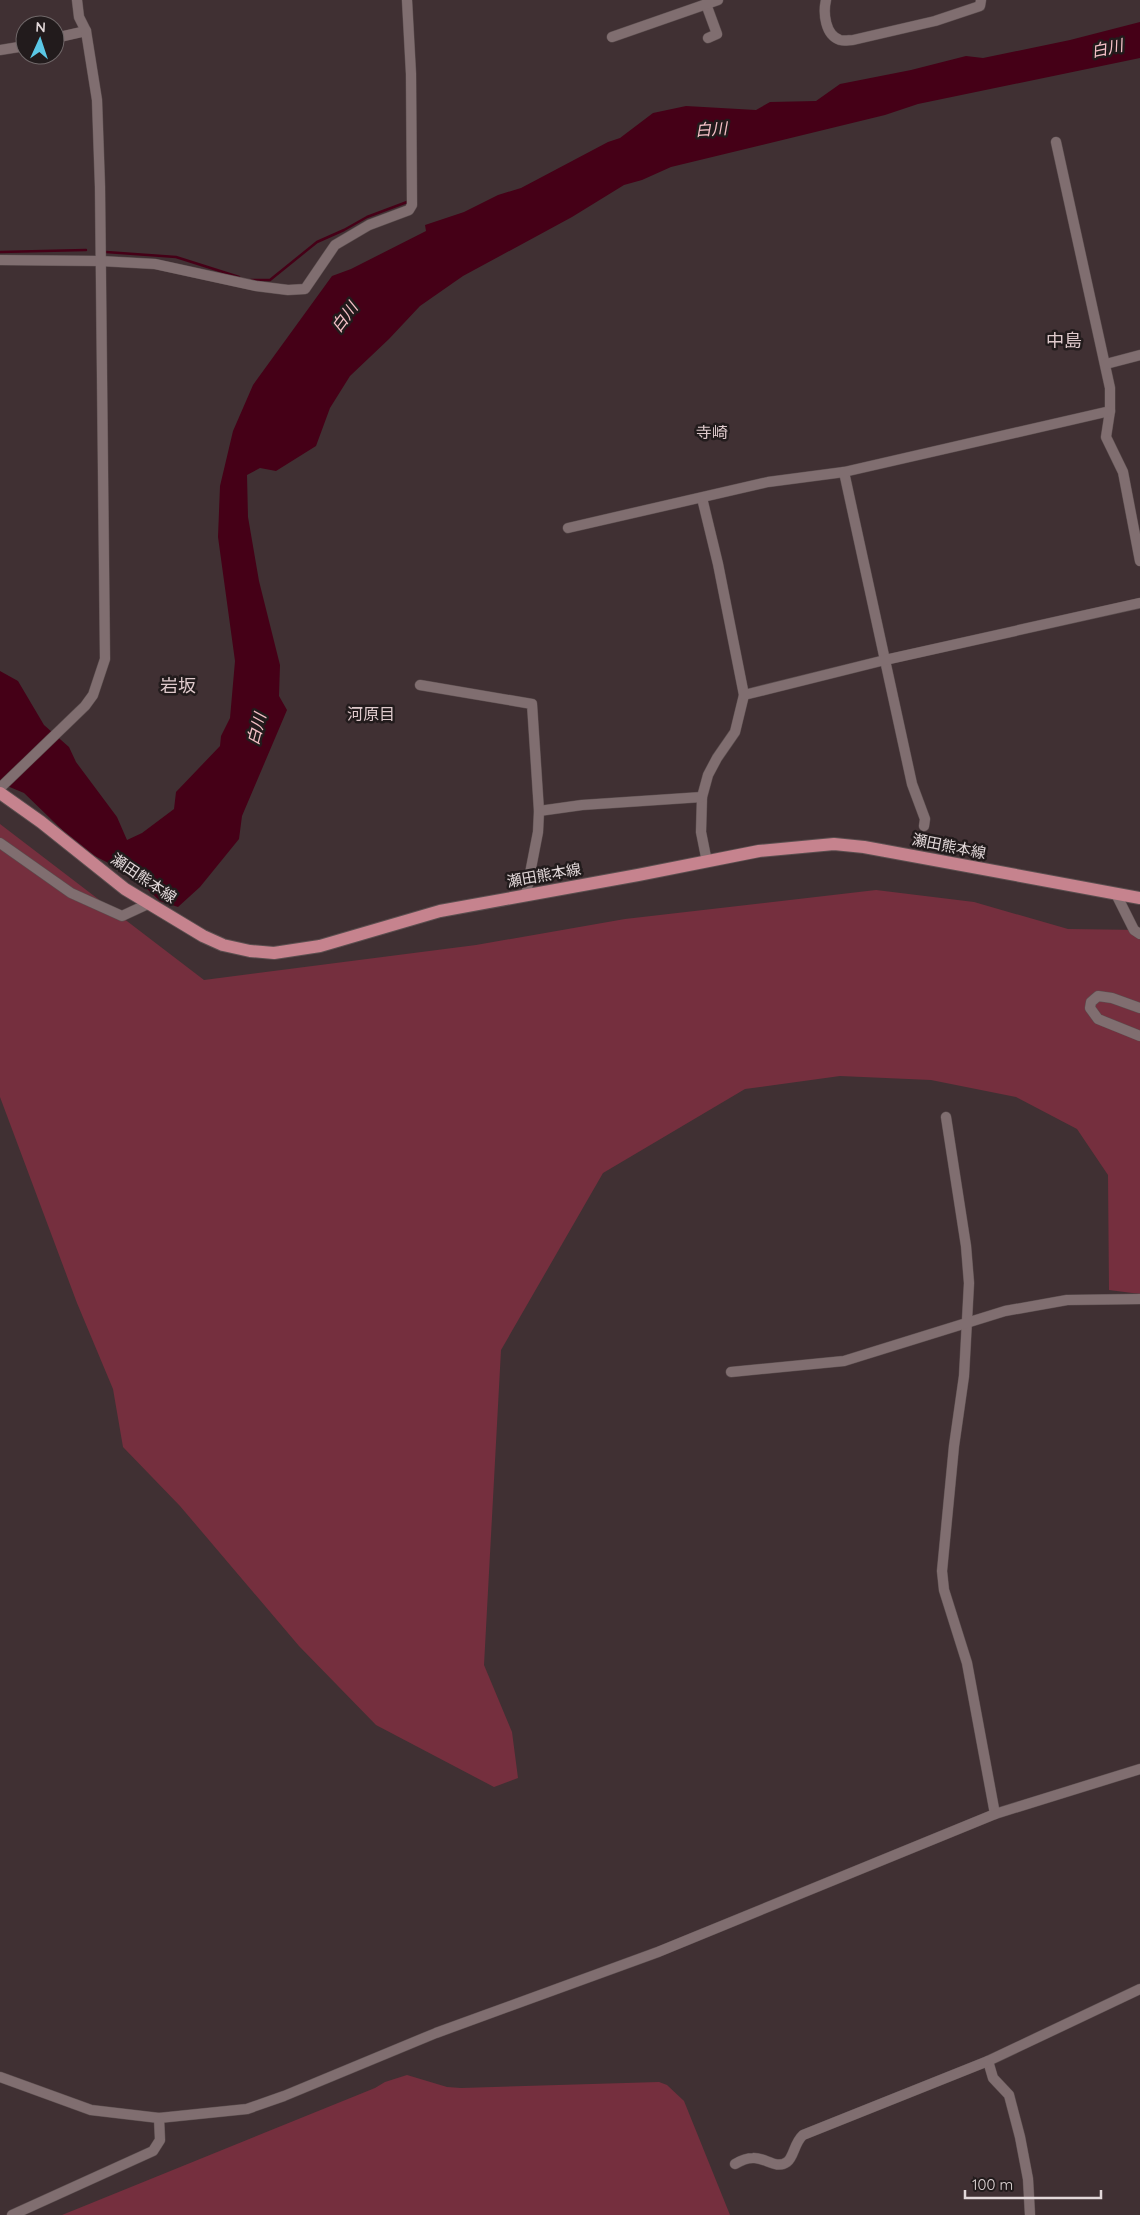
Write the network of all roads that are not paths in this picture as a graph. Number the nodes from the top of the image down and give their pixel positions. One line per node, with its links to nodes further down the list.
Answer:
1 (76, 0): 7 (street)
2 (407, 0): 15 (street)
3 (718, 0): 6 (street)
4 (826, 0): 5 (street)
5 (980, 0)
6 (706, 4): 9 (street); 10 (street)
7 (86, 31): 8 (street); 15 (street)
8 (65, 36)
9 (612, 37)
10 (708, 38)
11 (15, 48): 12 (street)
12 (0, 50)
13 (1056, 142): 17 (street)
14 (0, 260): 15 (street)
15 (100, 261): 27 (street)
16 (1140, 355): 17 (street)
17 (1106, 364): 18 (street)
18 (1110, 411): 19 (street); 22 (street)
19 (844, 472): 20 (street); 24 (street)
20 (702, 498): 21 (street); 26 (street)
21 (568, 528)
22 (1140, 561)
23 (1140, 603): 24 (street)
24 (885, 660): 26 (street); 30 (street)
25 (420, 685): 29 (street)
26 (744, 695): 28 (street)
27 (1, 789): 36 (main road, 瀬田熊本線)
28 (702, 797): 29 (street); 32 (street)
29 (539, 811): 33 (street)
30 (924, 826)
31 (0, 843): 36 (street)
32 (706, 862): 33 (main road, 瀬田熊本線); 34 (main road, 瀬田熊本線)
33 (526, 894): 36 (main road, 瀬田熊本線)
34 (1116, 894): 35 (main road, 瀬田熊本線); 37 (street)
35 (1140, 898)
36 (150, 903)
37 (1140, 934)
38 (1140, 1008): 39 (street)
39 (1140, 1036)
40 (946, 1117): 42 (street)
41 (1140, 1300): 42 (street)
42 (968, 1322): 43 (street); 45 (street)
43 (731, 1372)
44 (1140, 1769): 45 (street)
45 (995, 1814): 49 (street)
46 (1140, 1989): 47 (street)
47 (988, 2061): 50 (street); 52 (street)
48 (0, 2077): 49 (street)
49 (159, 2118): 51 (street)
50 (734, 2164)
51 (12, 2215)
52 (1030, 2215)

